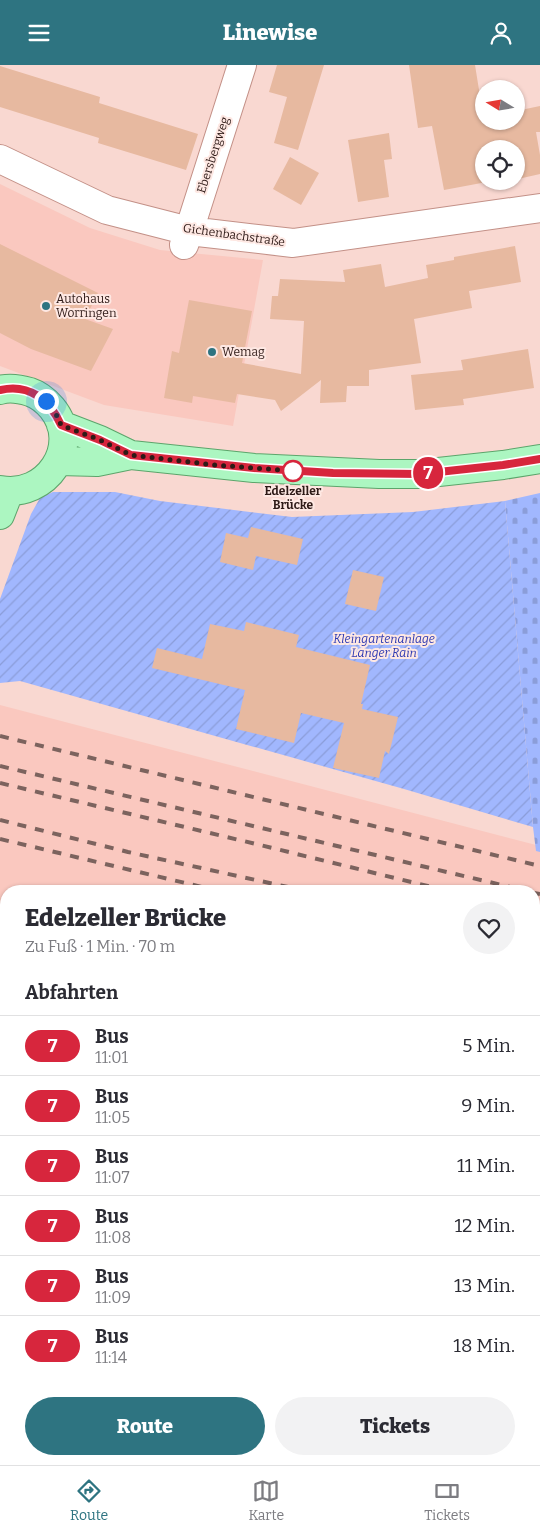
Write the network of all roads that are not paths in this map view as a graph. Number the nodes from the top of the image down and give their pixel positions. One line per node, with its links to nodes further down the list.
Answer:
1 (242, 65): 4 (street, Ebersbergweg)
2 (0, 159): 4 (street, Gichenbachstraße)
3 (540, 208): 4 (street, Gichenbachstraße)
4 (186, 238)
5 (0, 390): 6 (main road)
6 (61, 425): 7 (main road); 9 (main road)
7 (131, 455): 8 (main road); 9 (main road)
8 (540, 459)
9 (59, 461): 10 (main road)
10 (3, 499)

